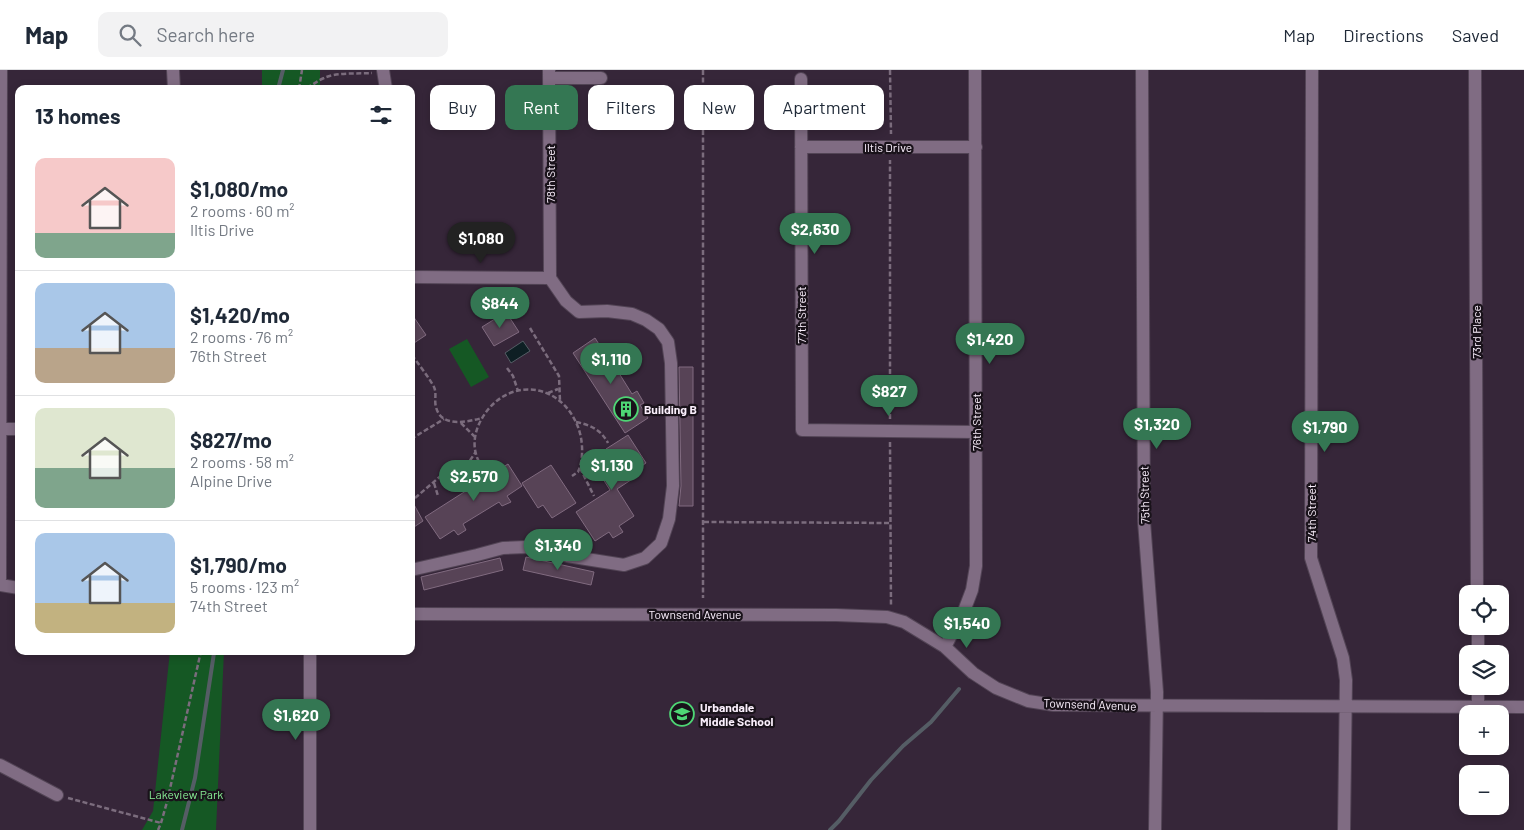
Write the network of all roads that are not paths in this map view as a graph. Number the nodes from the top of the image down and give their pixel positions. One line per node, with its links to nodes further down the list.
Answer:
1 (1, 70): 15 (street)
2 (173, 70): 11 (street)
3 (975, 70): 14 (street, 76th Street)
4 (1142, 70): 29 (street, 75th Street)
5 (1312, 70): 30 (street, 74th Street)
6 (1476, 70): 24 (street, 73rd Place)
7 (383, 72): 12 (street)
8 (549, 74): 9 (street); 17 (street, 78th Street)
9 (601, 78)
10 (801, 79): 13 (street, 77th Street)
11 (174, 85)
12 (385, 85)
13 (801, 147): 14 (street, Iltis Drive); 20 (street, 77th Street)
14 (976, 147): 20 (street, 76th Street)
15 (0, 239): 18 (street)
16 (415, 277): 17 (street)
17 (550, 278): 21 (street)
18 (0, 429): 19 (street); 22 (street)
19 (15, 429)
20 (976, 432): 27 (street, 76th Street)
21 (415, 569)
22 (0, 579)
23 (0, 585): 25 (street)
24 (1477, 585)
25 (15, 587)
26 (415, 614): 27 (street, Townsend Avenue)
27 (945, 648): 29 (street, Townsend Avenue)
28 (310, 655): 36 (street)
29 (1157, 706): 30 (street, Townsend Avenue); 37 (street, 75th Street)
30 (1346, 706): 31 (street, Townsend Avenue); 38 (street, 74th Street)
31 (1459, 706)
32 (1509, 707): 33 (street, Townsend Avenue)
33 (1524, 707)
34 (0, 765): 35 (street)
35 (57, 796)
36 (310, 830)
37 (1154, 830)
38 (1344, 830)

